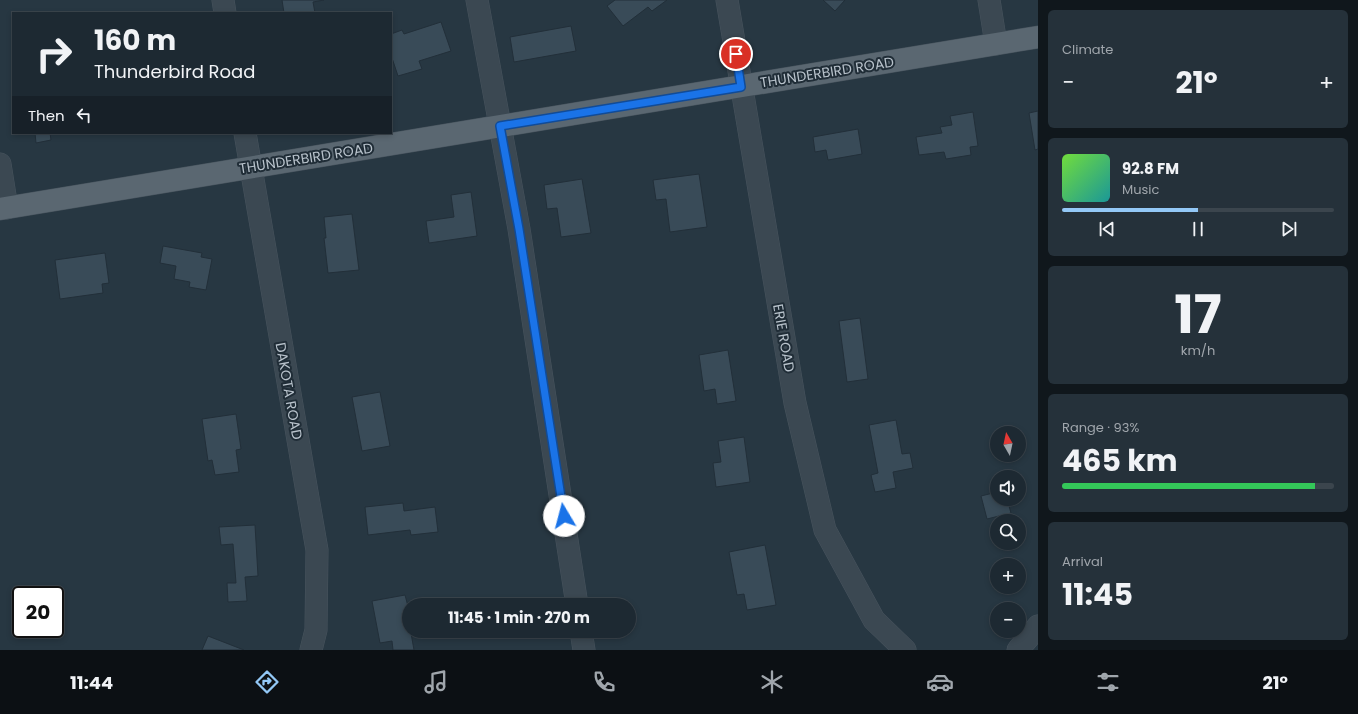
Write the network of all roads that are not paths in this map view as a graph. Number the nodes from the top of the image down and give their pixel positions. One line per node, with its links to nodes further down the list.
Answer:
1 (223, 0): 5 (street)
2 (477, 0): 9 (street)
3 (727, 0): 8 (street, ERIE ROAD)
4 (989, 0): 7 (street)
5 (225, 12)
6 (1038, 37): 7 (main road, THUNDERBIRD ROAD)
7 (996, 44): 8 (main road, THUNDERBIRD ROAD)
8 (741, 87): 9 (main road, THUNDERBIRD ROAD); 19 (street, ERIE ROAD)
9 (500, 126): 12 (main road, THUNDERBIRD ROAD); 14 (street)
10 (245, 134): 12 (street, DAKOTA ROAD)
11 (0, 164): 13 (street)
12 (250, 168): 13 (main road, THUNDERBIRD ROAD); 17 (street, DAKOTA ROAD)
13 (3, 208)
14 (576, 598)
15 (1038, 626): 20 (street)
16 (582, 638): 18 (street)
17 (311, 650)
18 (584, 650)
19 (905, 650)
20 (1018, 650)

